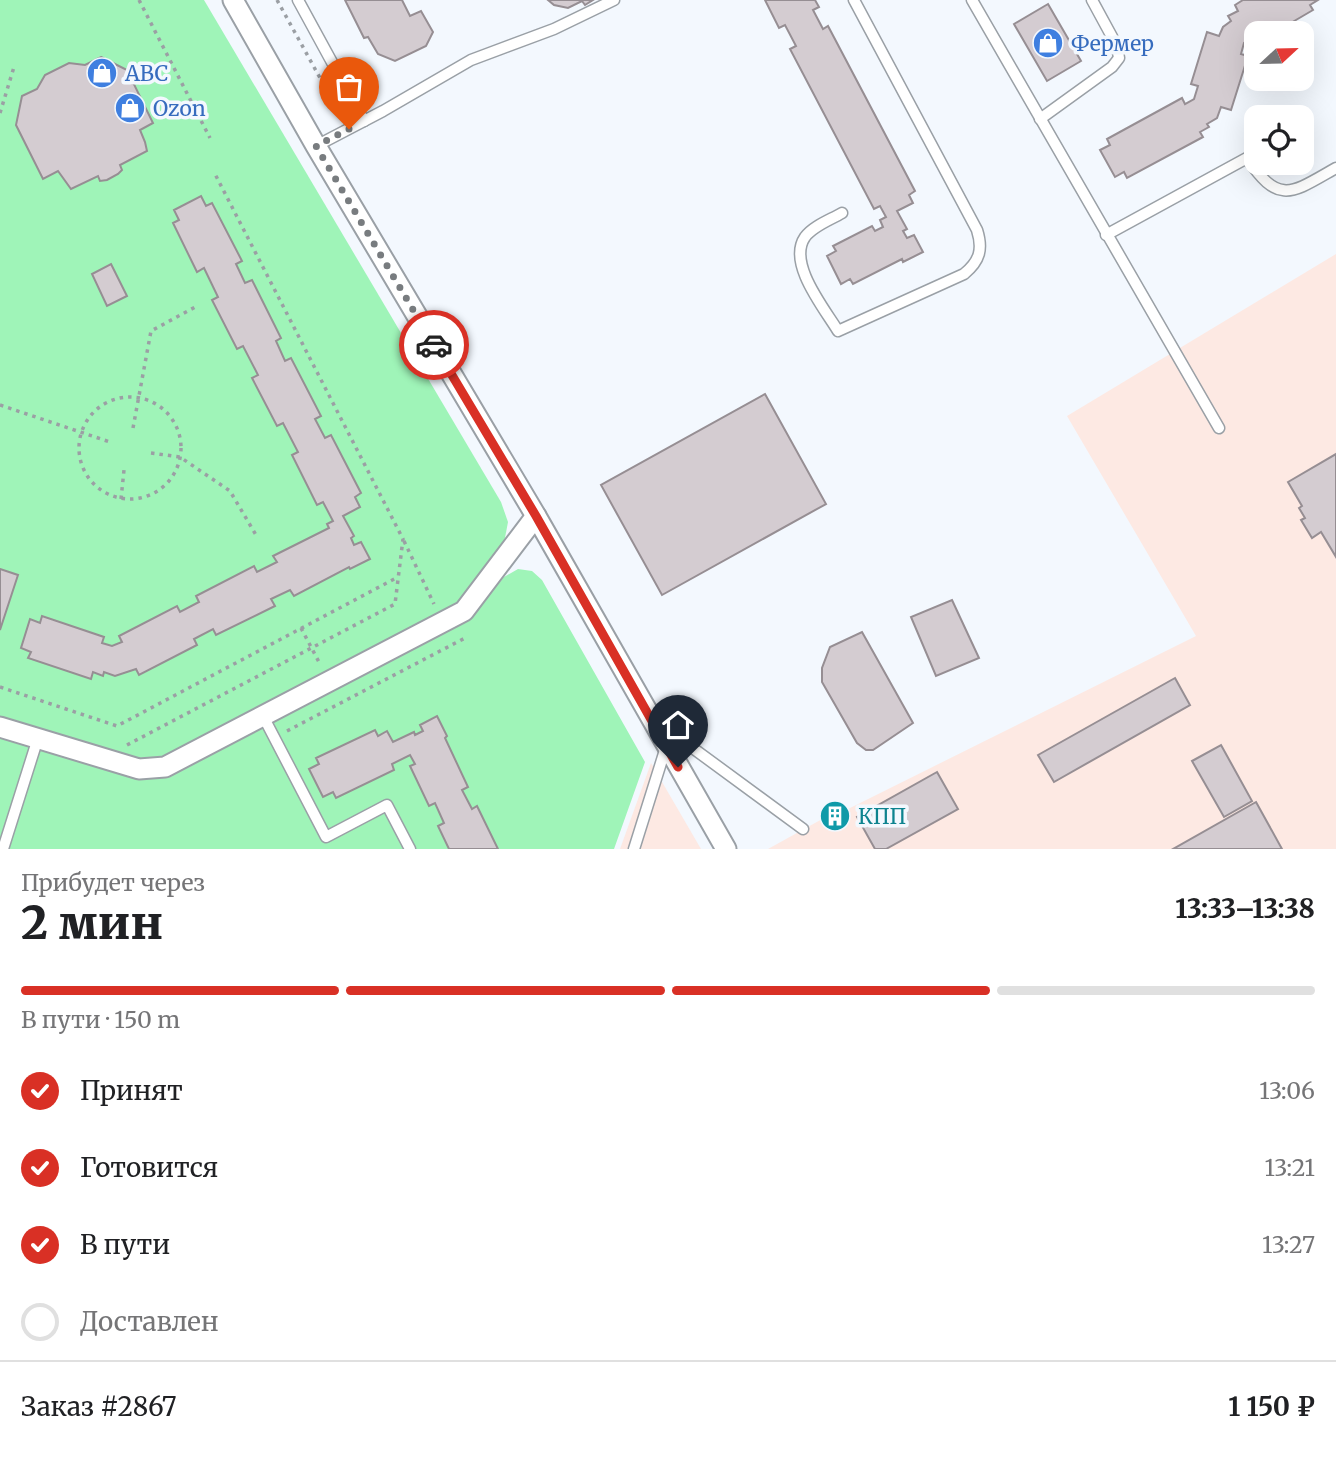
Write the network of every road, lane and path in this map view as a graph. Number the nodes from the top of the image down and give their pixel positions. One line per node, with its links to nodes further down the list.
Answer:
1 (139, 0): 14 (path)
2 (233, 0): 15 (street)
3 (277, 0): 10 (path)
4 (298, 0): 13 (lane)
5 (614, 0): 13 (lane)
6 (855, 0): 18 (lane)
7 (972, 0): 12 (lane)
8 (1092, 0): 12 (lane)
9 (14, 66): 11 (path)
10 (329, 94)
11 (0, 113)
12 (1040, 119): 19 (lane)
13 (364, 121): 15 (lane)
14 (210, 138)
15 (316, 146): 31 (street)
16 (1336, 168): 19 (lane)
17 (215, 174): 33 (path)
18 (842, 213)
19 (1106, 235): 24 (lane)
20 (197, 306): 21 (path)
21 (139, 398): 23 (path); 25 (path); 28 (path)
22 (0, 405): 25 (path)
23 (133, 428)
24 (1219, 428)
25 (82, 431): 26 (path); 30 (path)
26 (110, 442)
27 (152, 453): 28 (path)
28 (180, 457): 30 (path); 32 (path)
29 (124, 470): 30 (path)
30 (121, 499)
31 (536, 516): 35 (street); 42 (street)
32 (256, 535)
33 (403, 539): 34 (path); 35 (path)
34 (398, 577): 36 (path); 39 (path)
35 (443, 622): 38 (path); 40 (street)
36 (301, 628): 39 (path); 41 (path)
37 (465, 638): 38 (path)
38 (454, 644): 45 (path)
39 (312, 648): 40 (path); 48 (path)
40 (330, 681): 43 (street)
41 (0, 687)
42 (649, 715): 47 (street); 49 (lane)
43 (263, 716): 48 (street); 51 (lane)
44 (0, 727): 46 (street)
45 (285, 732)
46 (37, 738): 48 (street); 50 (lane)
47 (667, 747): 52 (lane); 53 (street)
48 (100, 757)
49 (803, 829)
50 (3, 849)
51 (410, 849)
52 (634, 849)
53 (726, 849)

